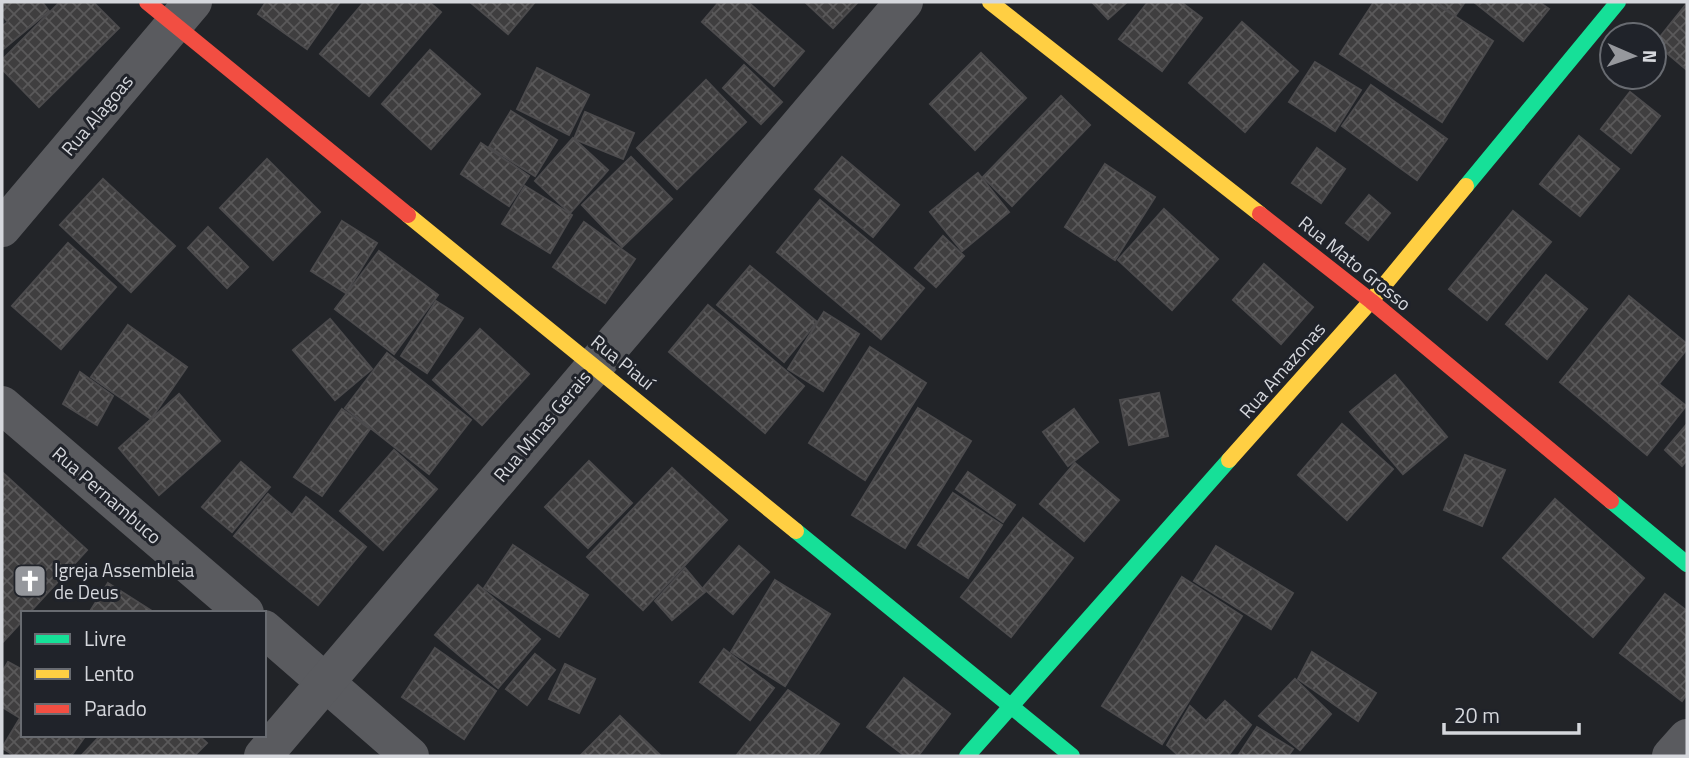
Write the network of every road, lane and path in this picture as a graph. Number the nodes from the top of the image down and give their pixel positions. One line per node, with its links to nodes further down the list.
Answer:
1 (904, 2): 7 (street, Rua Minas Gerais)
2 (990, 2): 6 (street, Rua Mato Grosso)
3 (1611, 4): 6 (street, Rua Amazonas)
4 (171, 9): 5 (street, Rua Alagoas); 7 (street, Rua Piauí)
5 (2, 228)
6 (1371, 301): 9 (street, Rua Mato Grosso); 13 (street, Rua Amazonas)
7 (593, 365): 12 (street, Rua Minas Gerais); 13 (street, Rua Piauí)
8 (2, 405): 10 (street, Rua Pernambuco)
9 (1687, 564)
10 (243, 611)
11 (266, 631): 12 (street)
12 (326, 682): 15 (street, Rua Minas Gerais); 16 (street)
13 (1013, 706): 17 (street, Rua Amazonas); 18 (street, Rua Piauí)
14 (1687, 738): 19 (street)
15 (263, 756)
16 (410, 756)
17 (967, 756)
18 (1072, 756)
19 (1671, 756)

